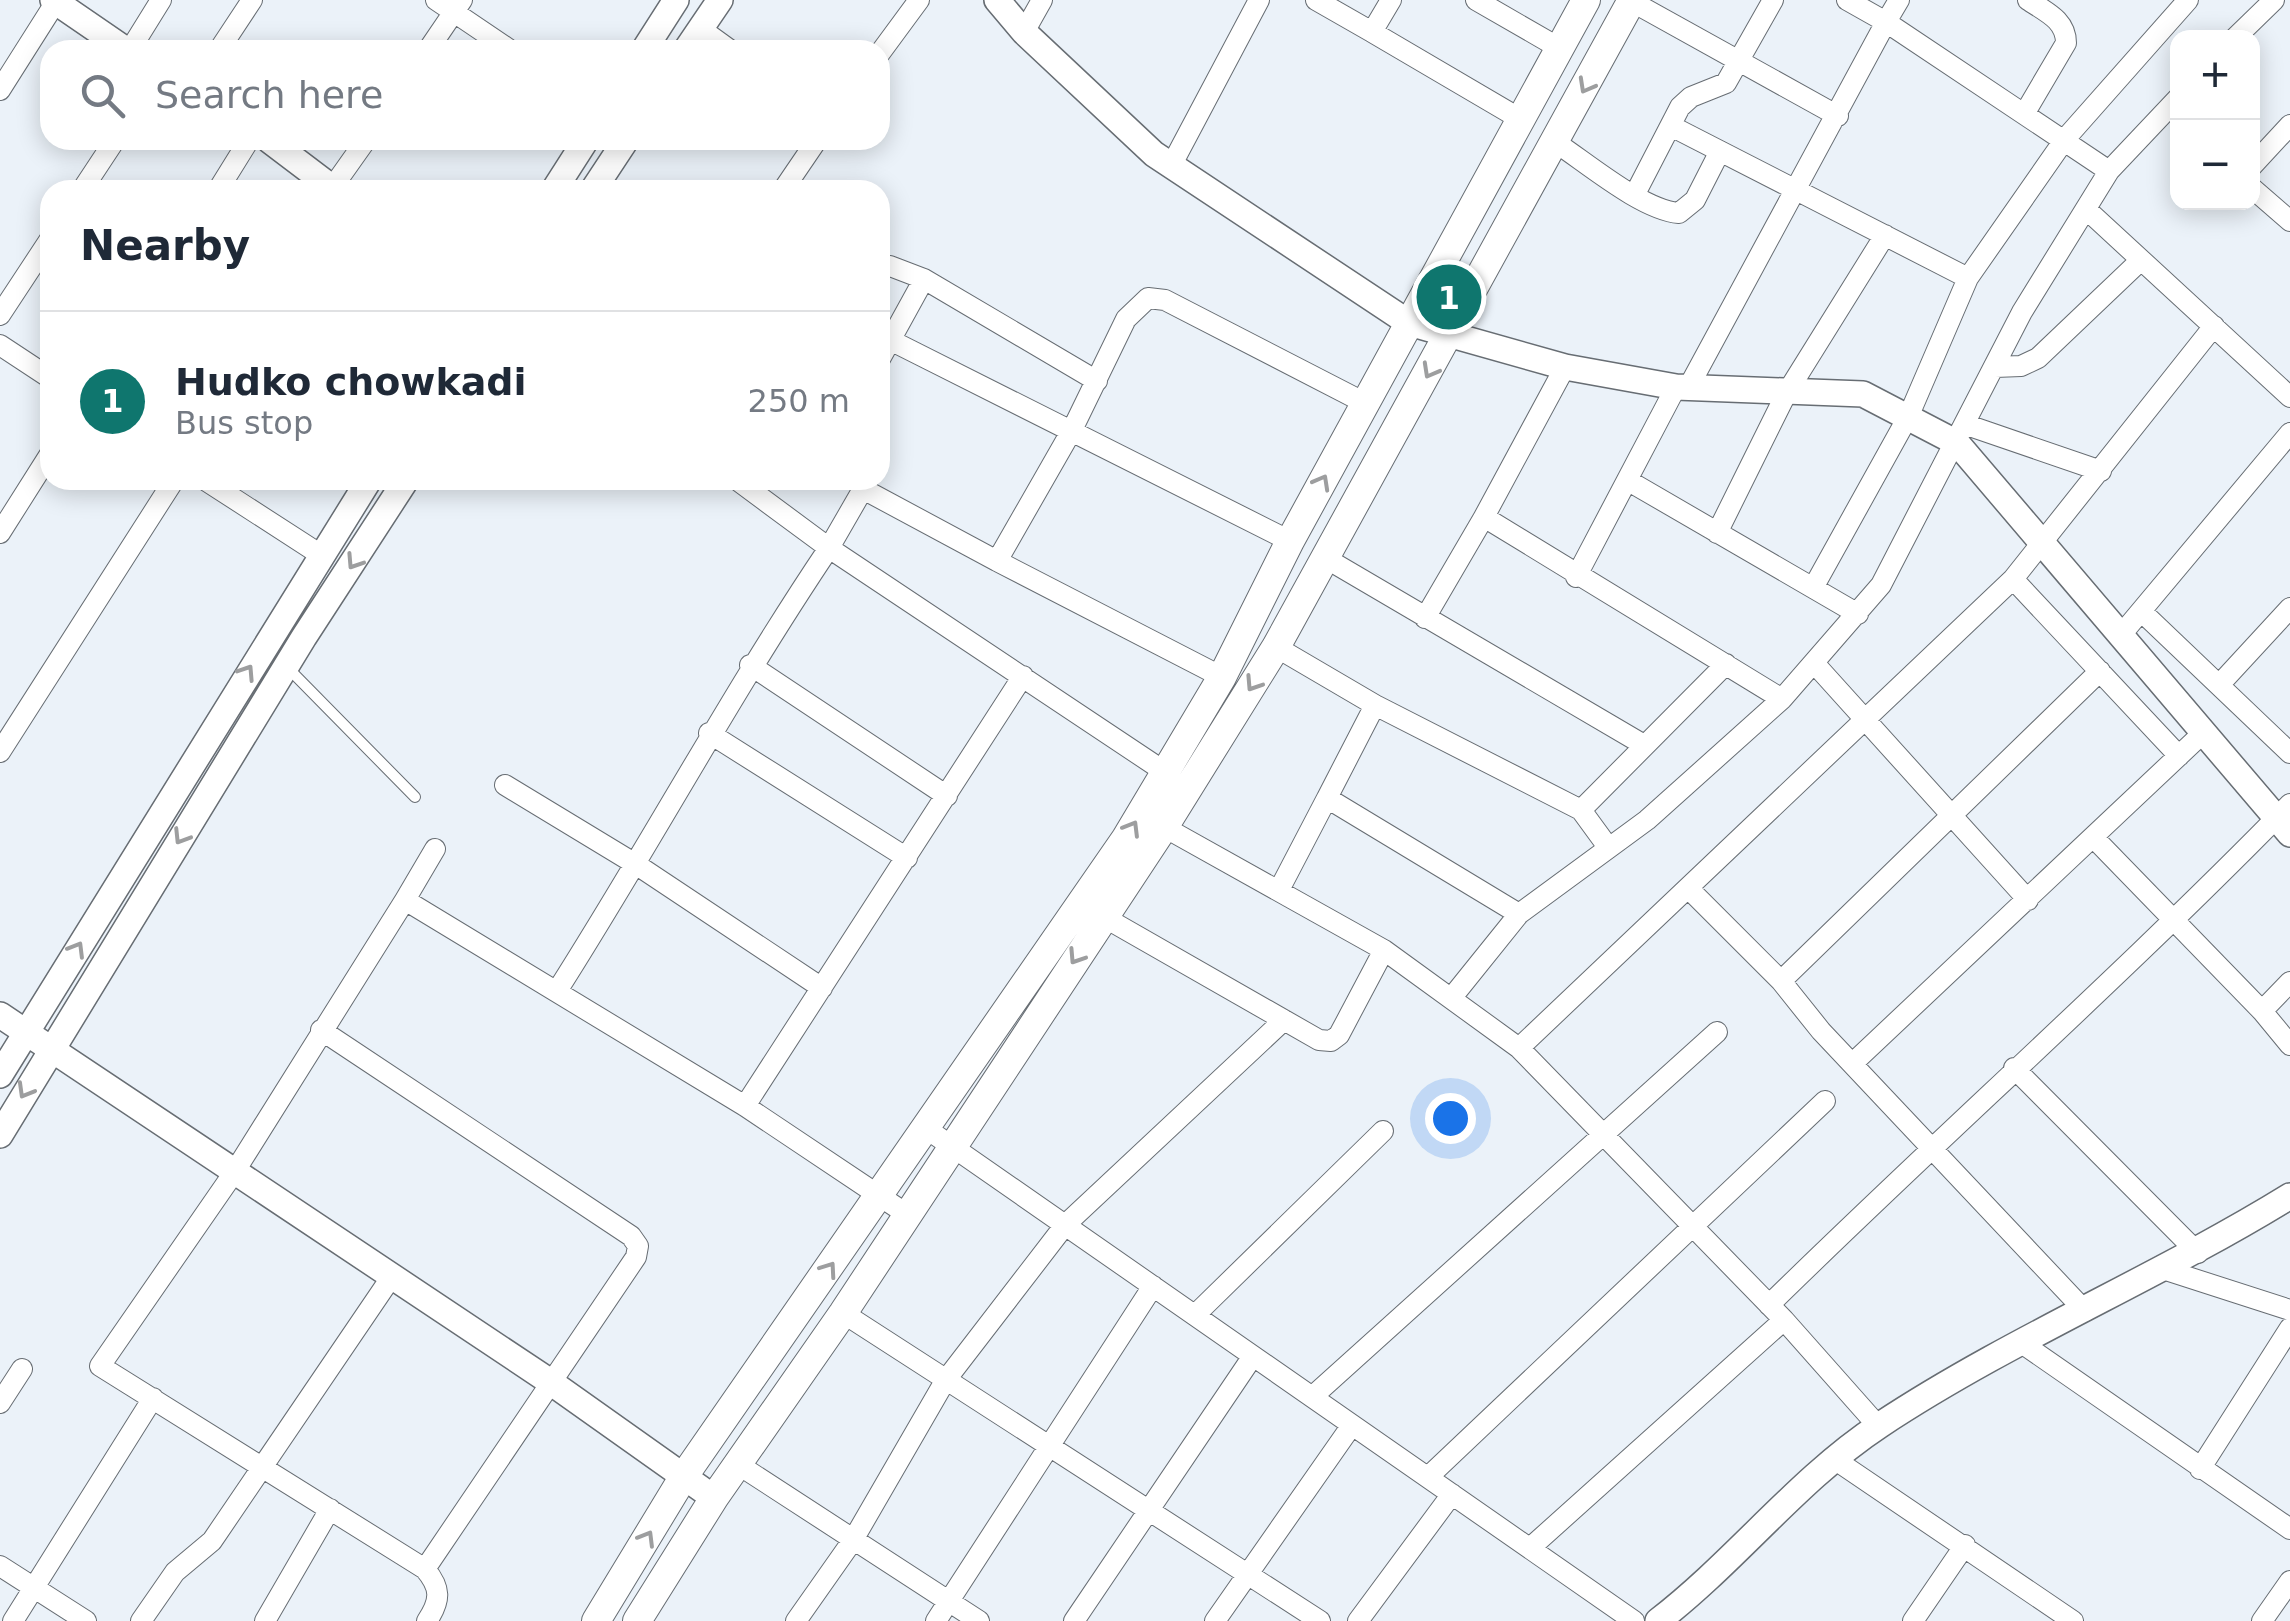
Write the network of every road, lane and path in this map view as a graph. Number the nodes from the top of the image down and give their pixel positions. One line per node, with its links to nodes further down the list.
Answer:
1 (161, 0): 28 (street)
2 (252, 0): 29 (street)
3 (676, 0): 32 (street)
4 (720, 0): 26 (street)
5 (919, 0): 33 (street)
6 (997, 0): 24 (street)
7 (1042, 0): 24 (street)
8 (1259, 0): 54 (street)
9 (1316, 0): 25 (street)
10 (1391, 0): 25 (street)
11 (1586, 0): 34 (main road)
12 (1631, 0): 35 (street); 44 (main road, one-way to 44)
13 (1772, 0): 35 (street)
14 (1846, 0): 22 (street)
15 (1899, 0): 22 (street)
16 (2028, 0): 37 (street)
17 (2274, 0): 23 (street)
18 (56, 1): 27 (street); 36 (street)
19 (2185, 1): 43 (street)
20 (1487, 3): 34 (street)
21 (451, 4): 30 (street); 31 (street)
22 (1886, 22): 37 (street); 38 (street)
23 (2243, 30)
24 (1024, 32): 54 (street)
25 (1372, 32): 39 (street)
26 (694, 39)
27 (113, 40)
28 (135, 40)
29 (226, 40)
30 (433, 40)
31 (497, 40)
32 (650, 40)
33 (890, 40)
34 (1561, 49): 39 (main road)
35 (1742, 62): 38 (street); 42 (street)
36 (0, 90)
37 (2026, 111): 43 (street)
38 (1838, 116): 63 (street)
39 (1522, 120): 75 (main road)
40 (2170, 120): 55 (street)
41 (2290, 124): 53 (street)
42 (1671, 126): 52 (street); 64 (street)
43 (2065, 139): 55 (street); 72 (street)
44 (1555, 142): 64 (street); 77 (main road)
45 (108, 150): 56 (street)
46 (244, 150): 57 (street)
47 (282, 150): 58 (street)
48 (359, 150): 59 (street)
49 (580, 150): 60 (street)
50 (619, 150): 61 (street)
51 (810, 150): 62 (street)
52 (1720, 151): 63 (street); 64 (street)
53 (2260, 157)
54 (1171, 166): 75 (street)
55 (2109, 170): 66 (street)
56 (89, 180)
57 (224, 180)
58 (322, 180)
59 (340, 180)
60 (560, 180)
61 (600, 180)
62 (790, 180)
63 (1798, 189): 68 (street); 85 (street)
64 (1635, 194)
65 (2260, 195): 67 (street)
66 (2086, 209): 70 (street); 82 (street)
67 (2290, 221)
68 (1885, 235): 72 (street); 86 (street)
69 (40, 254): 74 (street)
70 (2142, 260): 76 (street); 82 (street)
71 (890, 266): 73 (street)
72 (1968, 278): 89 (street)
73 (924, 280): 78 (street); 84 (street)
74 (0, 315)
75 (1409, 324): 77 (street); 88 (main road)
76 (2214, 326): 87 (street); 94 (street)
77 (1449, 336): 81 (street); 110 (main road, one-way to 110)
78 (890, 341)
79 (0, 345): 83 (street)
80 (890, 352): 90 (street)
81 (1565, 367): 85 (street); 103 (street)
82 (1995, 367): 91 (street)
83 (40, 371)
84 (1097, 381): 88 (street); 90 (street)
85 (1682, 388): 86 (street); 95 (street)
86 (1786, 394): 89 (street); 104 (street)
87 (2290, 397)
88 (1366, 403): 106 (main road, one-way to 88)
89 (1909, 416): 91 (street); 114 (street)
90 (1072, 430): 106 (street); 111 (street)
91 (1962, 434): 94 (street); 107 (street); 117 (street)
92 (2290, 434): 116 (street)
93 (40, 470): 105 (street)
94 (2101, 471): 107 (street)
95 (1627, 480): 104 (street); 112 (street)
96 (168, 490): 135 (street)
97 (220, 490): 109 (street)
98 (363, 490): 109 (street)
99 (400, 490): 124 (street, one-way to 124)
100 (750, 490): 108 (street)
101 (852, 490): 108 (street)
102 (865, 490): 111 (street)
103 (1484, 518): 112 (street); 118 (street)
104 (1718, 532): 114 (street)
105 (0, 533)
106 (1290, 541): 127 (main road)
107 (2042, 546): 113 (street); 119 (street)
108 (829, 548): 123 (street); 126 (street)
109 (321, 555): 169 (street, one-way to 109)
110 (1327, 559): 118 (street); 120 (main road)
111 (997, 561): 127 (street)
112 (1576, 576): 122 (street)
113 (2012, 579): 125 (street); 131 (street)
114 (1813, 588): 117 (street)
115 (2290, 608): 128 (street)
116 (2141, 611): 119 (street); 128 (street)
117 (1858, 614): 121 (street)
118 (1425, 618): 134 (street)
119 (2120, 636): 133 (street)
120 (1276, 647): 130 (street); 146 (main road, one-way to 146)
121 (1814, 663): 129 (street); 131 (street)
122 (1726, 664): 129 (street); 134 (street)
123 (750, 665): 132 (street); 140 (street)
124 (286, 666): 141 (lane); 172 (street, one-way to 172)
125 (2100, 671): 137 (street); 144 (street)
126 (1023, 676): 138 (street); 140 (street)
127 (1222, 678): 138 (main road)
128 (2219, 685): 136 (street)
129 (1782, 699): 148 (street)
130 (1376, 705): 142 (street); 143 (street)
131 (1866, 723): 144 (street); 152 (street)
132 (709, 733): 150 (street); 151 (street)
133 (2203, 733): 137 (street); 145 (street)
134 (1644, 746): 143 (street)
135 (0, 752)
136 (2290, 753)
137 (2179, 756): 147 (street)
138 (1166, 772): 179 (main road, one-way to 138)
139 (505, 784): 151 (street)
140 (947, 796): 150 (street)
141 (414, 798)
142 (1326, 798): 153 (street); 156 (street)
143 (1581, 810): 148 (street)
144 (1949, 816): 155 (street); 160 (street)
145 (2285, 819): 158 (street)
146 (1164, 827): 153 (street); 157 (main road)
147 (2093, 836): 155 (street); 158 (street)
148 (1608, 847): 156 (street)
149 (434, 849): 154 (street)
150 (907, 858): 162 (street)
151 (637, 865): 162 (street); 163 (street)
152 (1688, 888): 160 (street); 173 (street)
153 (1279, 890): 159 (street)
154 (404, 900): 163 (street); 168 (street)
155 (2028, 900): 174 (street)
156 (1519, 914): 164 (street)
157 (1102, 916): 167 (street); 184 (main road, one-way to 184)
158 (2176, 920): 165 (street); 175 (street)
159 (1384, 950): 164 (street); 167 (street)
160 (1781, 981): 174 (street)
161 (2290, 982): 165 (street)
162 (822, 988): 178 (street)
163 (558, 991): 178 (street)
164 (1452, 996): 173 (street)
165 (2262, 1011): 171 (street)
166 (0, 1015): 169 (street)
167 (1284, 1020): 189 (street)
168 (321, 1030): 185 (street); 204 (street)
169 (26, 1032): 172 (street); 176 (street)
170 (1717, 1032): 182 (street)
171 (2290, 1044)
172 (50, 1048): 181 (street, one-way to 181); 185 (street)
173 (1519, 1048): 182 (street)
174 (1854, 1062): 183 (street)
175 (2014, 1068): 183 (street); 191 (street)
176 (0, 1075)
177 (1825, 1101): 190 (street)
178 (745, 1106): 186 (street)
179 (924, 1127): 184 (street); 186 (main road)
180 (1383, 1131): 199 (street)
181 (0, 1134)
182 (1602, 1134): 190 (street); 206 (street)
183 (1932, 1146): 196 (street); 198 (street)
184 (953, 1147): 188 (main road); 189 (street)
185 (235, 1171): 193 (street); 207 (street)
186 (877, 1194): 188 (street); 216 (main road, one-way to 186)
187 (2290, 1196): 191 (street)
188 (908, 1215): 197 (main road)
189 (1065, 1225): 194 (street); 205 (street)
190 (1693, 1230): 198 (street); 217 (street)
191 (2198, 1253): 192 (street)
192 (2166, 1270): 195 (street); 196 (street)
193 (390, 1278): 204 (street); 214 (street)
194 (1153, 1286): 199 (street); 211 (street)
195 (2290, 1310)
196 (2085, 1311): 201 (street)
197 (843, 1313): 205 (street); 213 (main road)
198 (1776, 1313): 210 (street); 225 (street)
199 (1195, 1316): 202 (street)
200 (2290, 1328): 215 (street)
201 (2023, 1344): 210 (street); 215 (street)
202 (1253, 1356): 206 (street); 221 (street)
203 (22, 1369): 208 (street)
204 (550, 1381): 216 (street); 227 (street)
205 (945, 1381): 211 (street); 223 (street)
206 (1312, 1397): 209 (street)
207 (153, 1398): 214 (street); 230 (street)
208 (0, 1403)
209 (1352, 1425): 217 (street); 228 (street)
210 (1878, 1426): 212 (street)
211 (1048, 1448): 221 (street); 231 (street)
212 (1836, 1461): 224 (street); 232 (street)
213 (738, 1465): 219 (main road); 223 (street)
214 (263, 1466): 220 (street); 235 (street)
215 (2200, 1469): 222 (street)
216 (684, 1476): 219 (street); 238 (main road, one-way to 216)
217 (1428, 1477): 218 (street)
218 (1452, 1494): 225 (street); 246 (street)
219 (714, 1498): 239 (main road)
220 (330, 1509): 227 (street); 236 (street)
221 (1146, 1510): 228 (street); 243 (street)
222 (2290, 1529)
223 (853, 1540): 231 (street); 240 (street)
224 (1965, 1545): 248 (street); 249 (street)
225 (1530, 1548): 247 (street)
226 (0, 1566): 230 (street)
227 (425, 1568): 237 (street)
228 (1247, 1573): 244 (street); 245 (street)
229 (2290, 1581): 250 (street)
230 (34, 1587): 233 (street); 234 (street)
231 (949, 1602): 241 (street); 242 (street)
232 (1670, 1618)
233 (13, 1621)
234 (86, 1621)
235 (140, 1621)
236 (265, 1621)
237 (427, 1621)
238 (596, 1621)
239 (637, 1621)
240 (796, 1621)
241 (936, 1621)
242 (979, 1621)
243 (1074, 1621)
244 (1216, 1621)
245 (1320, 1621)
246 (1358, 1621)
247 (1634, 1621)
248 (1912, 1621)
249 (2073, 1621)
250 (2262, 1621)

